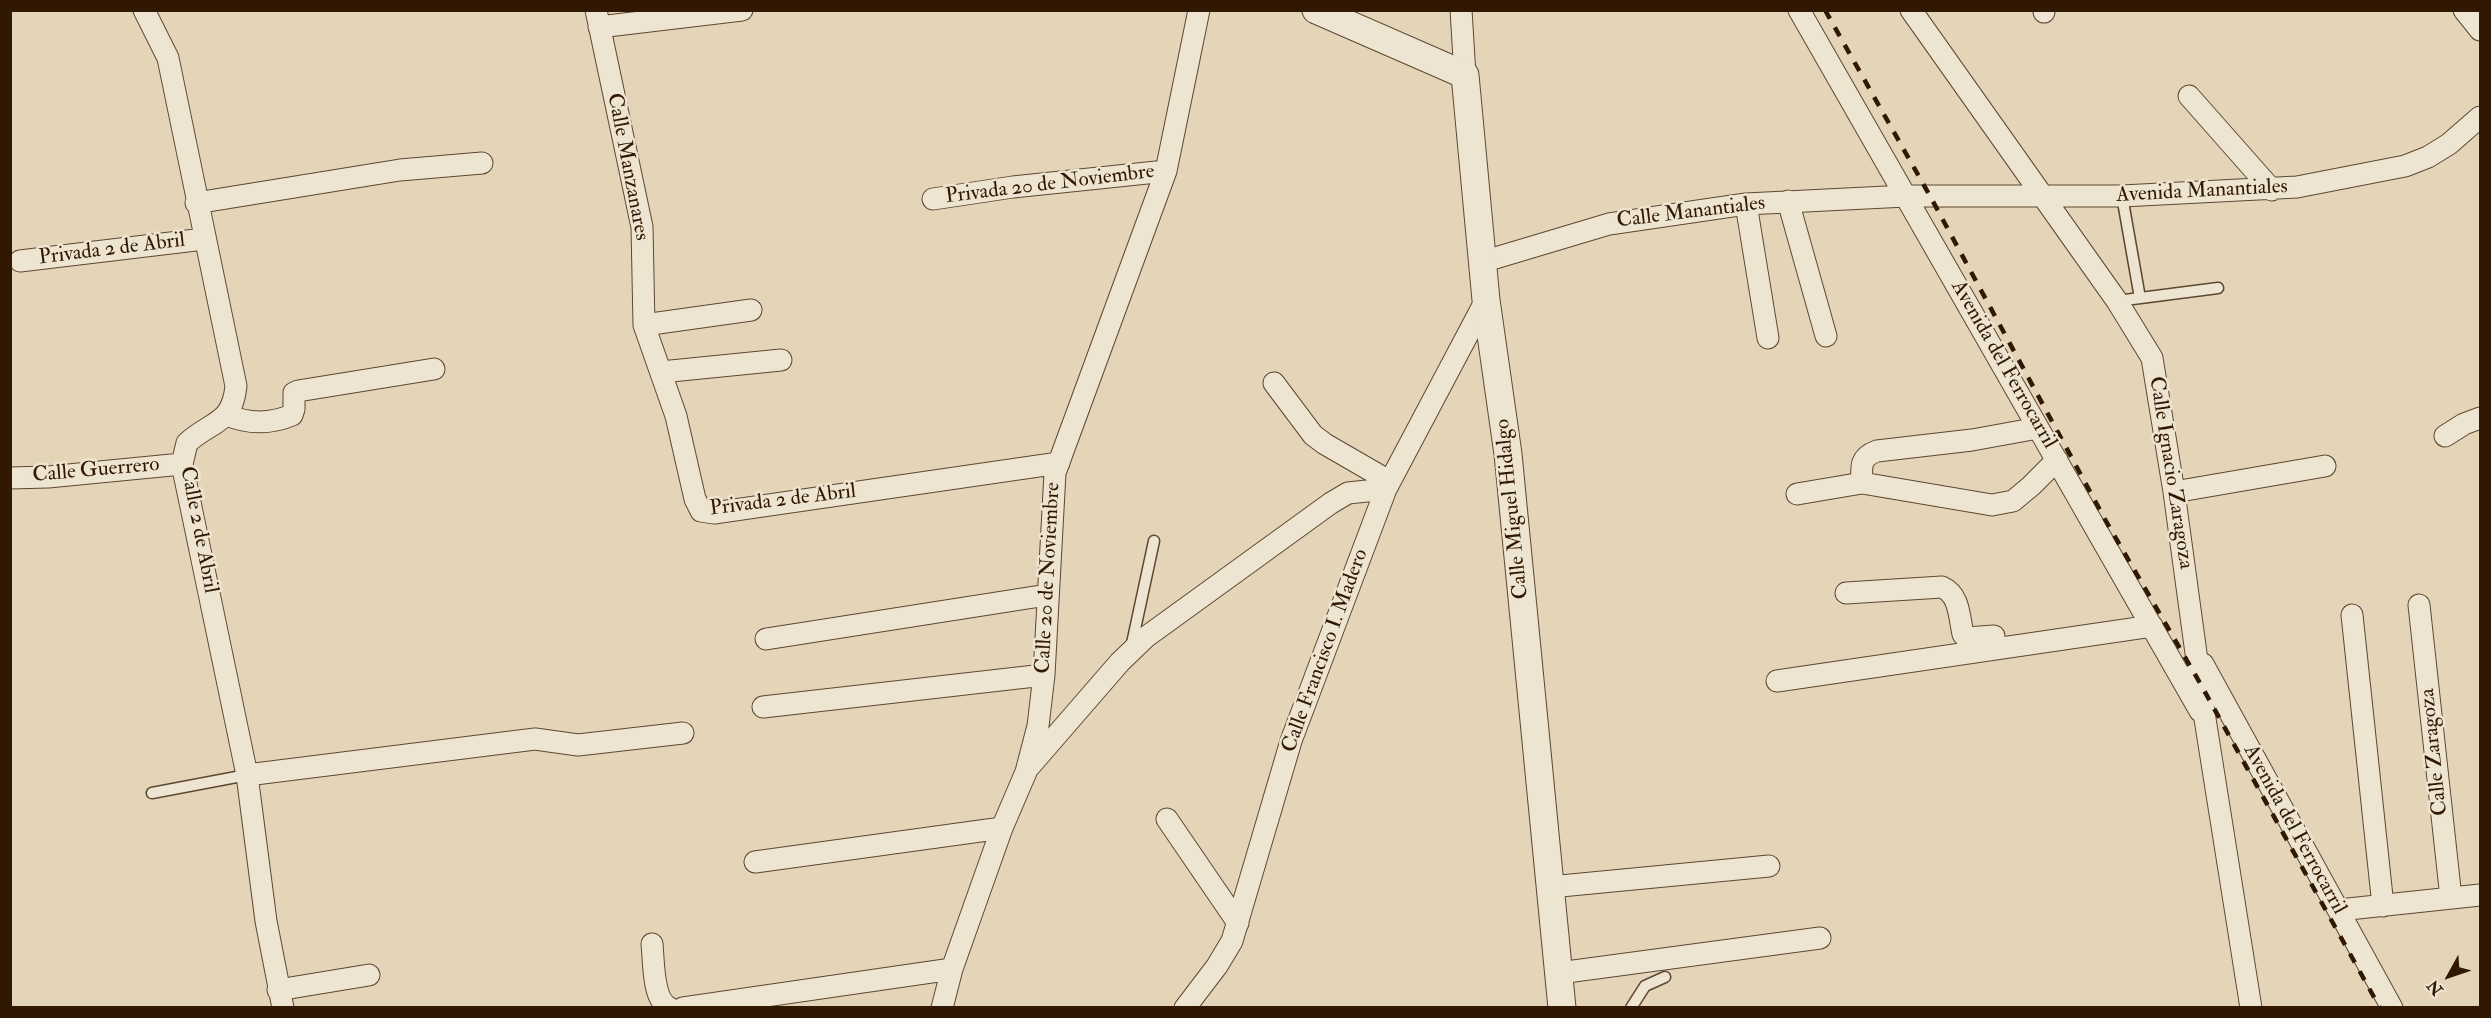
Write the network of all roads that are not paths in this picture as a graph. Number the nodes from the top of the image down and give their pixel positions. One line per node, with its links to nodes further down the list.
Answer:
1 (144, 10): 22 (street)
2 (742, 10): 9 (street)
3 (1198, 10): 15 (street, Calle 20 de Noviembre)
4 (1316, 10): 11 (street)
5 (1461, 10): 11 (street, Calle Miguel Hidalgo)
6 (1799, 10): 17 (street, Avenida del Ferrocarril)
7 (1911, 10): 19 (street, Calle Ignacio Zaragoza)
8 (2464, 10): 10 (street)
9 (597, 19): 32 (street, Calle Manzanares)
10 (2481, 30)
11 (1465, 75): 26 (street, Calle Miguel Hidalgo)
12 (2189, 96): 16 (street)
13 (2481, 117): 16 (street, Avenida Manantiales)
14 (482, 163): 22 (street)
15 (1166, 171): 20 (street, Privada 20 de Noviembre); 44 (street, Calle 20 de Noviembre)
16 (2272, 190): 18 (street, Avenida Manantiales)
17 (1906, 196): 19 (street, Avenida Manantiales); 21 (street, Calle Manantiales); 41 (street, Avenida del Ferrocarril)
18 (2122, 196): 19 (street, Avenida Manantiales); 28 (lane)
19 (2044, 197): 30 (street, Calle Ignacio Zaragoza)
20 (933, 199)
21 (1788, 201): 23 (street, Calle Manantiales); 33 (street)
22 (196, 203): 24 (street)
23 (1746, 204): 26 (street, Calle Manantiales); 34 (street)
24 (204, 239): 25 (street, Privada 2 de Abril); 39 (street)
25 (20, 261)
26 (1482, 262): 29 (street, Calle Miguel Hidalgo)
27 (2218, 288): 28 (lane)
28 (2140, 298): 30 (lane)
29 (1486, 300): 49 (street, Calle Francisco I. Madero); 73 (street, Calle Miguel Hidalgo)
30 (2117, 301): 50 (street, Calle Ignacio Zaragoza)
31 (751, 310): 32 (street)
32 (645, 325): 37 (street, Privada 2 de Abril)
33 (1826, 336)
34 (1768, 338)
35 (781, 360): 37 (street)
36 (434, 369): 39 (street)
37 (661, 372): 44 (street, Privada 2 de Abril)
38 (1274, 383): 49 (street)
39 (227, 415): 45 (street, Calle 2 de Abril)
40 (2481, 418): 42 (street)
41 (2038, 428): 43 (street, Avenida del Ferrocarril); 48 (street)
42 (2445, 436)
43 (2057, 460): 48 (street); 57 (street, Avenida del Ferrocarril)
44 (1059, 463): 54 (street, Calle 20 de Noviembre)
45 (182, 464): 47 (street, Calle Guerrero); 67 (street, Calle 2 de Abril)
46 (2325, 466): 50 (street)
47 (10, 477)
48 (1862, 483): 51 (street)
49 (1388, 485): 59 (street); 78 (street, Calle Francisco I. Madero)
50 (2174, 492): 60 (street, Calle Ignacio Zaragoza)
51 (1797, 495)
52 (1154, 541): 59 (lane)
53 (1846, 593): 57 (street)
54 (1047, 595): 58 (street); 61 (street, Calle 20 de Noviembre)
55 (2419, 605): 75 (street, Calle Zaragoza)
56 (2352, 615): 76 (street)
57 (2148, 619): 62 (street); 64 (street, Avenida del Ferrocarril)
58 (766, 639)
59 (1130, 651): 66 (street)
60 (2196, 653): 64 (street, Calle Ignacio Zaragoza); 77 (street, Avenida del Ferrocarril)
61 (1044, 675): 63 (street); 66 (street, Calle 20 de Noviembre)
62 (1777, 681)
63 (763, 707)
64 (2205, 719): 92 (street, Calle Ignacio Zaragoza)
65 (683, 733): 67 (street)
66 (1026, 772): 70 (street, Calle 20 de Noviembre)
67 (247, 775): 68 (lane); 85 (street, Calle 2 de Abril)
68 (152, 793)
69 (1167, 819): 78 (street)
70 (1002, 828): 71 (street); 81 (street, Calle 20 de Noviembre)
71 (755, 862)
72 (1769, 866): 73 (street)
73 (1550, 887): 82 (street, Calle Miguel Hidalgo)
74 (2481, 895): 75 (street)
75 (2451, 898): 76 (street)
76 (2383, 906): 77 (street)
77 (2339, 910): 93 (street, Avenida del Ferrocarril)
78 (1238, 923): 89 (street, Calle Francisco I. Madero)
79 (1821, 938): 82 (street)
80 (652, 944): 86 (street)
81 (952, 969): 87 (street); 88 (street, Calle 20 de Noviembre)
82 (1558, 973): 90 (street, Calle Miguel Hidalgo)
83 (369, 975): 85 (street)
84 (1665, 977): 91 (lane)
85 (280, 999)
86 (669, 1008)
87 (683, 1008)
88 (942, 1008)
89 (1185, 1008)
90 (1562, 1008)
91 (1631, 1008)
92 (2252, 1008)
93 (2392, 1008)

